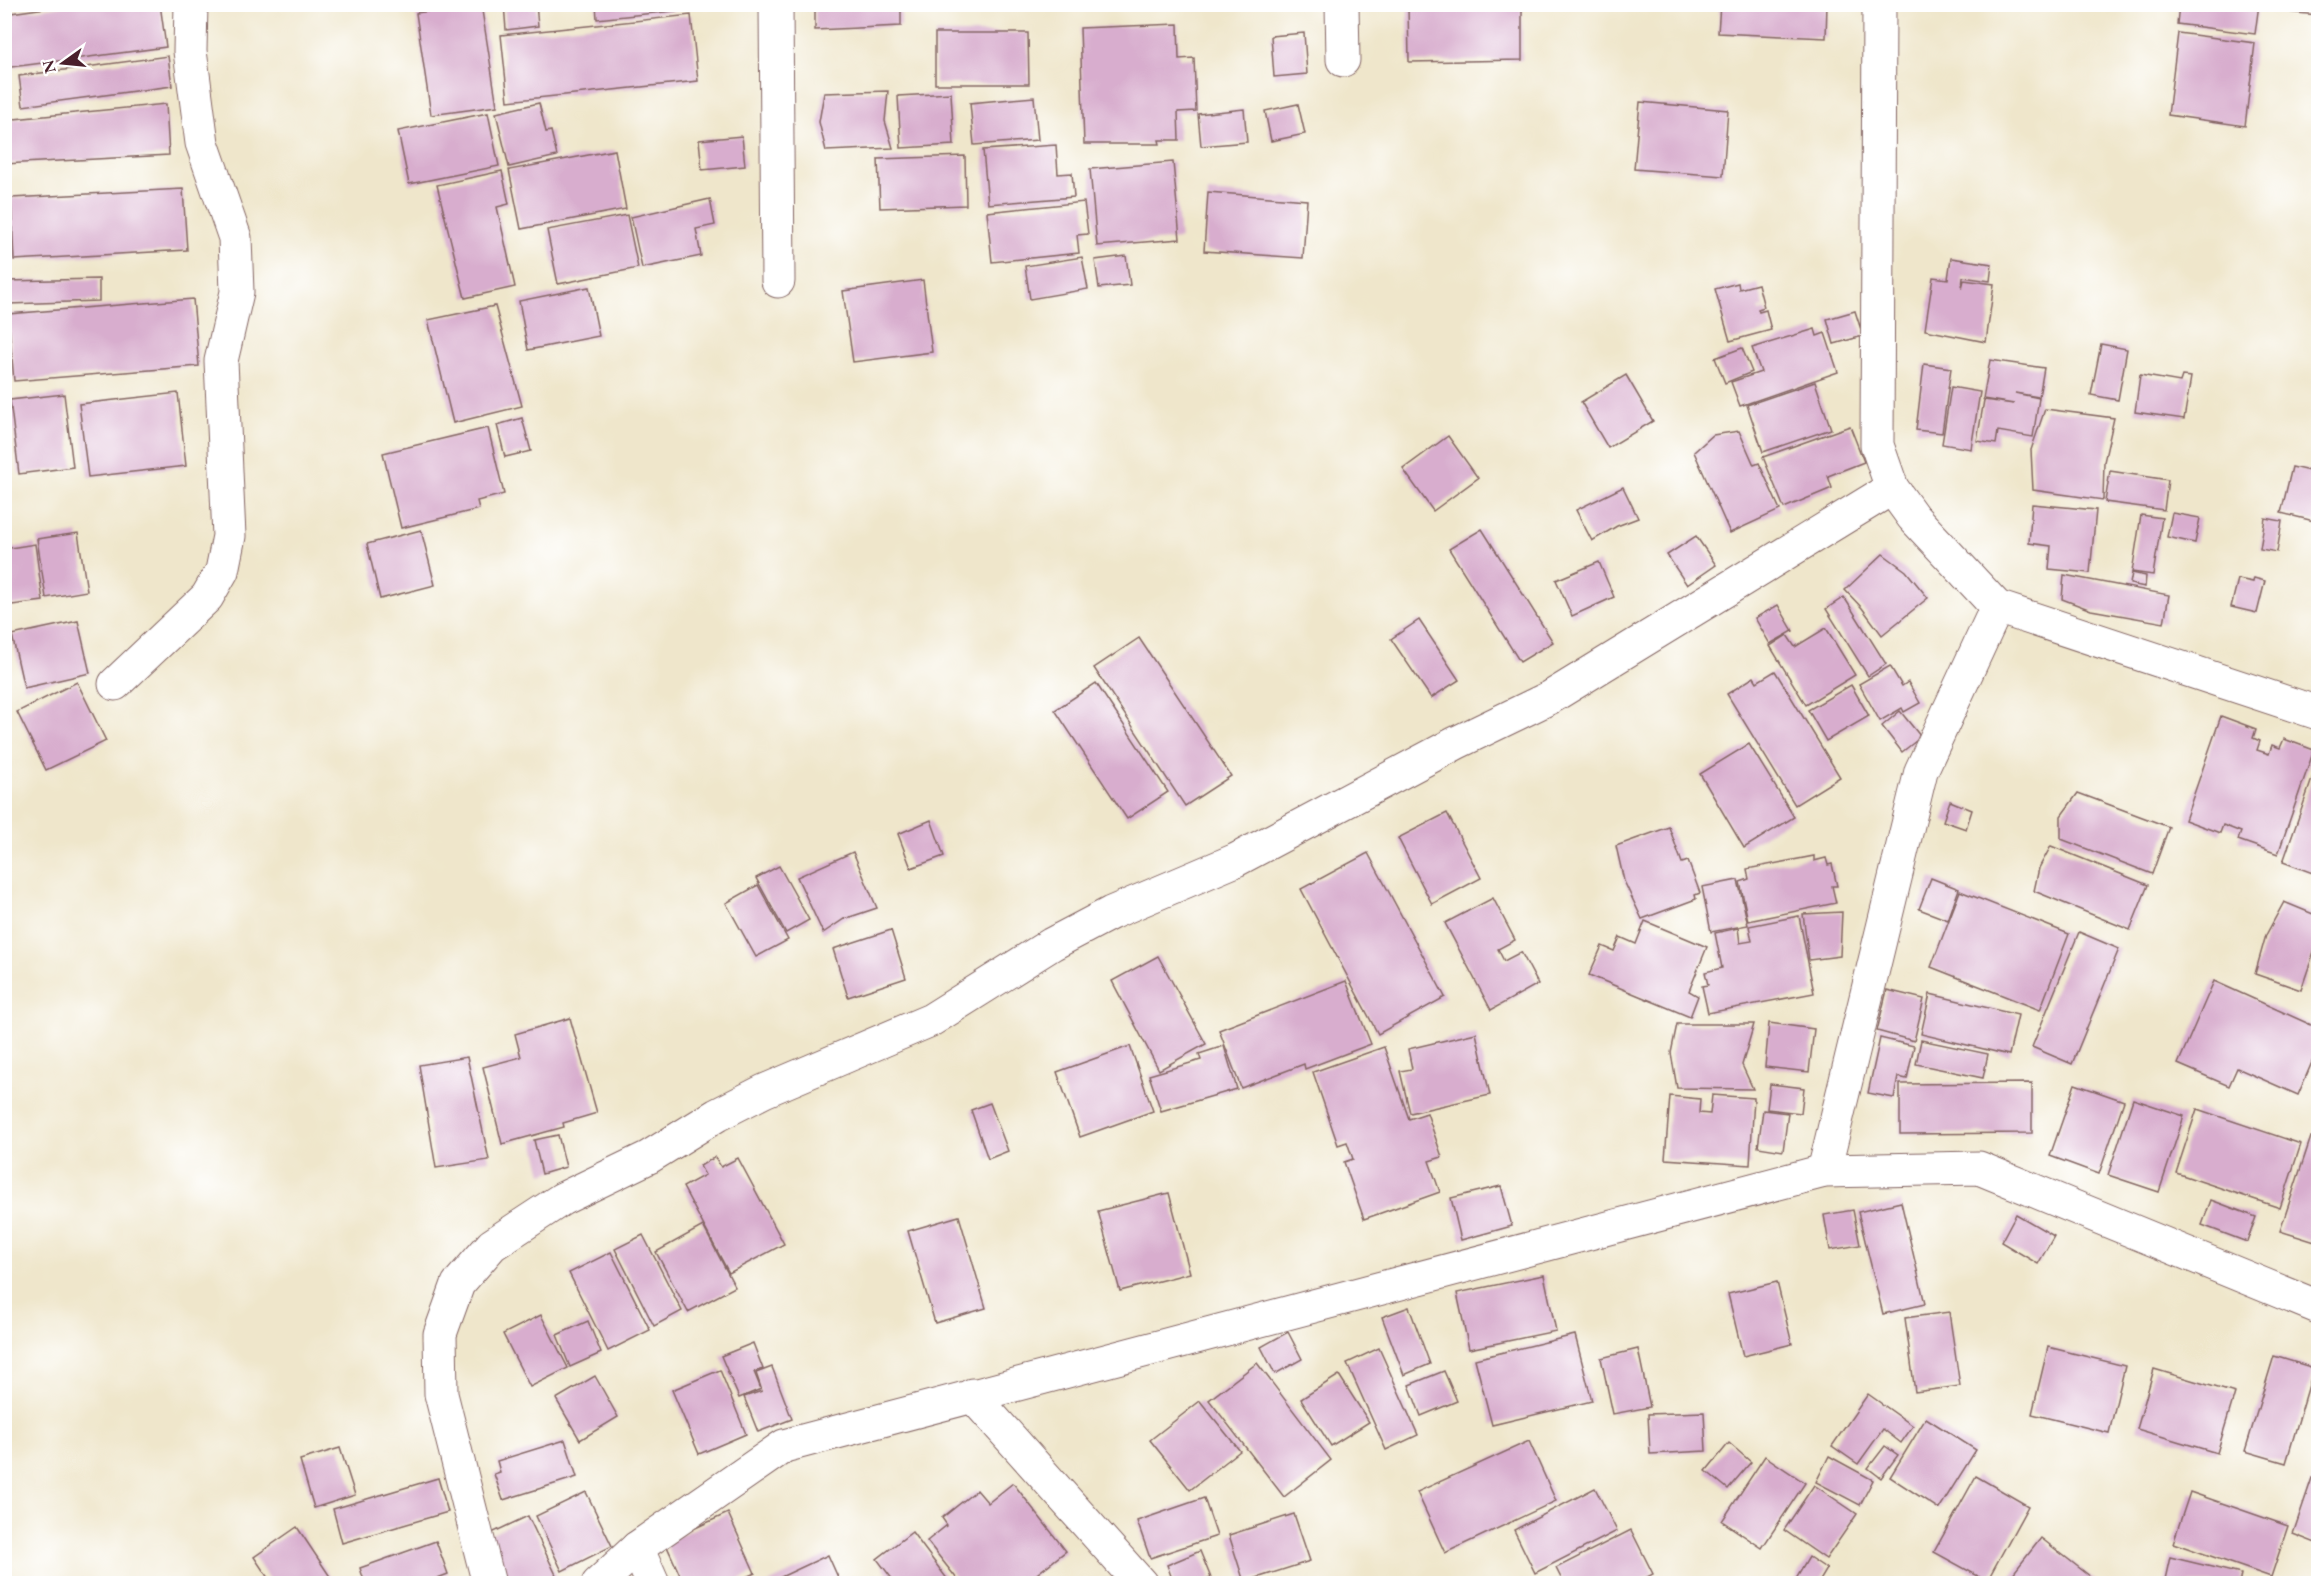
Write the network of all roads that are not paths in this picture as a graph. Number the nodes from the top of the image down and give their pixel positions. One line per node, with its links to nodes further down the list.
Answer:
1 (191, 4): 9 (street)
2 (776, 4): 6 (street)
3 (1342, 4): 5 (street)
4 (1879, 4): 7 (street)
5 (1343, 60)
6 (778, 281)
7 (1892, 488): 8 (street); 15 (street)
8 (1997, 607): 10 (street); 11 (street)
9 (115, 684)
10 (2319, 713)
11 (1824, 1170): 12 (street); 13 (street)
12 (2319, 1307)
13 (972, 1395): 14 (street); 18 (street)
14 (637, 1548): 16 (street); 17 (street)
15 (489, 1584)
16 (598, 1584)
17 (653, 1584)
18 (1142, 1584)

